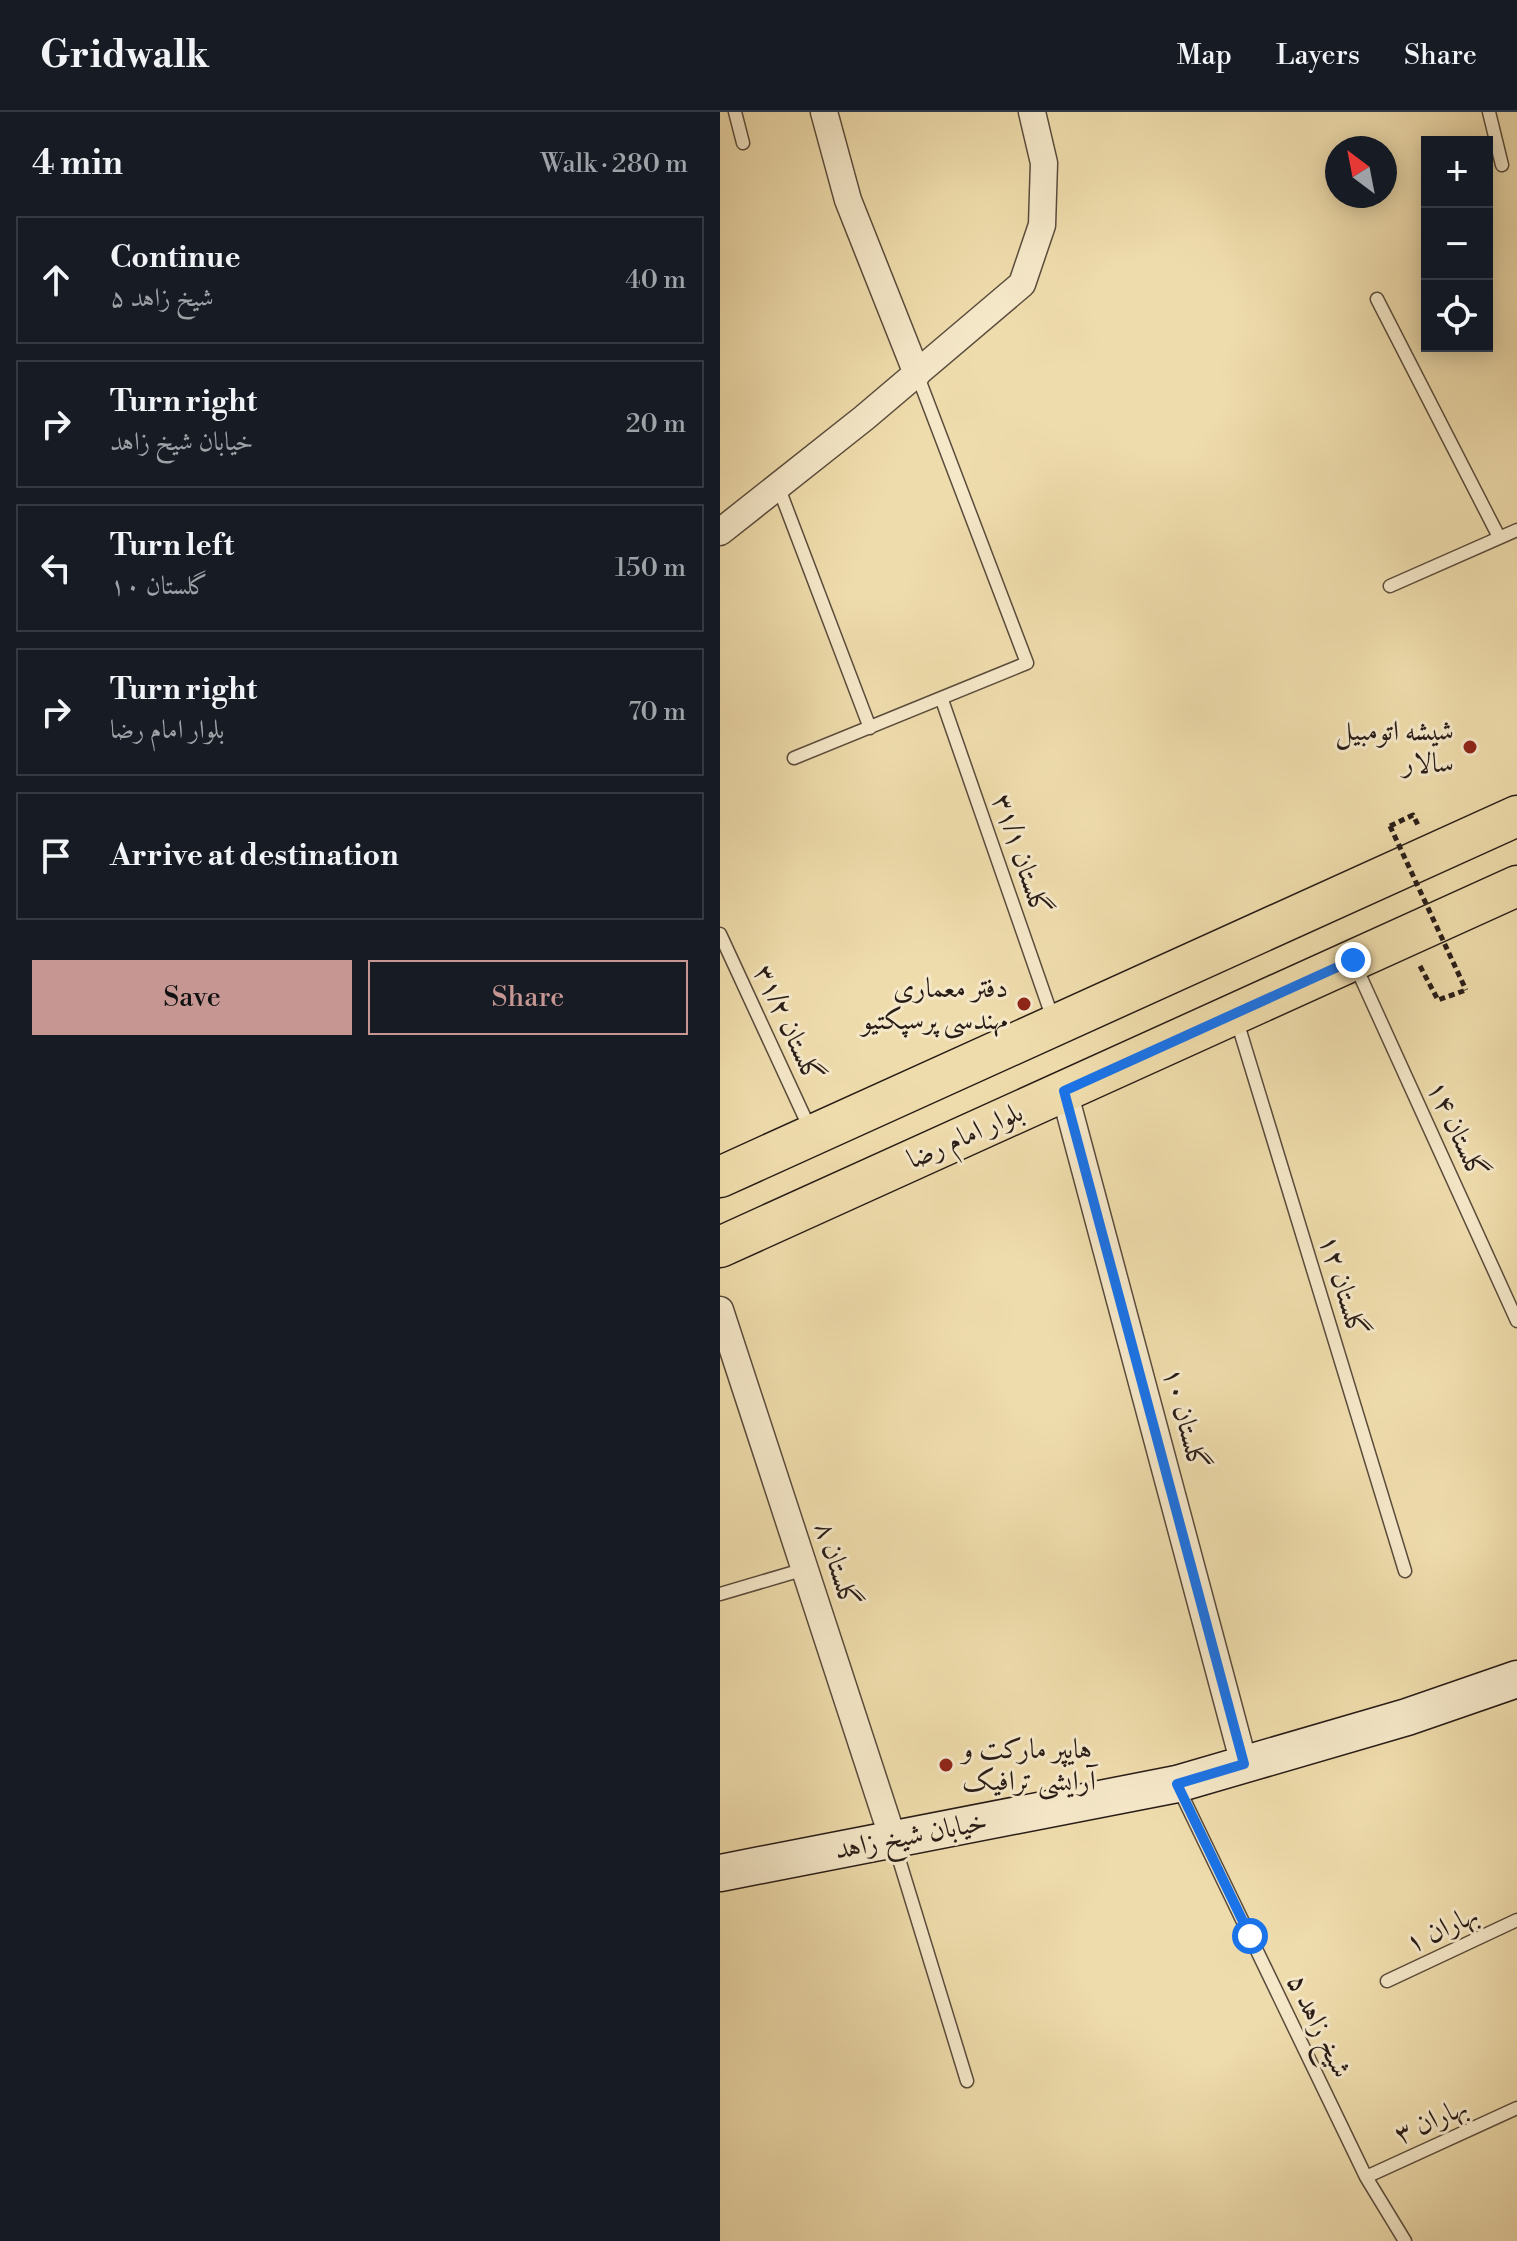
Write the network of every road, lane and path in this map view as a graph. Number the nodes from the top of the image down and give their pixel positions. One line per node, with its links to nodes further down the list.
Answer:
1 (735, 112): 5 (lane)
2 (824, 112): 8 (street)
3 (1032, 112): 8 (street)
4 (1489, 112): 6 (lane)
5 (743, 143)
6 (1502, 165)
7 (1377, 299): 12 (lane)
8 (917, 374): 9 (street); 14 (lane)
9 (778, 486): 11 (street); 15 (lane)
10 (1517, 530): 12 (lane)
11 (720, 532)
12 (1499, 537): 13 (lane)
13 (1390, 586)
14 (942, 700): 15 (lane); 25 (lane, گلستان ۳۱/۱)
15 (870, 728): 16 (lane)
16 (794, 758)
17 (1413, 815): 23 (path, bridge)
18 (1517, 816): 19 (main road)
19 (1479, 834): 20 (main road); 25 (main road)
20 (1511, 889): 22 (main road, بلوار امام رضا)
21 (720, 934): 27 (lane, گلستان ۳۱/۲)
22 (1353, 960): 24 (main road, بلوار امام رضا); 31 (lane, گلستان ۱۴)
23 (1438, 1000)
24 (1235, 1014): 26 (main road, بلوار امام رضا); 33 (lane, گلستان ۱۲)
25 (1055, 1025): 27 (main road)
26 (1064, 1091): 29 (main road, بلوار امام رضا); 36 (street, گلستان ۱۰)
27 (813, 1135): 28 (main road)
28 (720, 1177)
29 (720, 1247)
30 (720, 1310): 32 (street, گلستان ۸)
31 (1517, 1321)
32 (805, 1569): 34 (lane); 38 (street, گلستان ۸)
33 (1405, 1571)
34 (720, 1594)
35 (1517, 1679): 36 (street, خیابان شیخ زاهد)
36 (1244, 1764): 37 (street, خیابان شیخ زاهد)
37 (1177, 1784): 38 (street, خیابان شیخ زاهد); 44 (lane, شیخ زاهد ۵)
38 (893, 1839): 39 (street, خیابان شیخ زاهد); 42 (lane)
39 (720, 1873)
40 (1517, 1920): 41 (lane, بهاران ۱)
41 (1387, 1981)
42 (967, 2081)
43 (1517, 2108): 44 (lane, بهاران ۳)
44 (1366, 2177): 45 (lane, شیخ زاهد ۵)
45 (1405, 2241)

